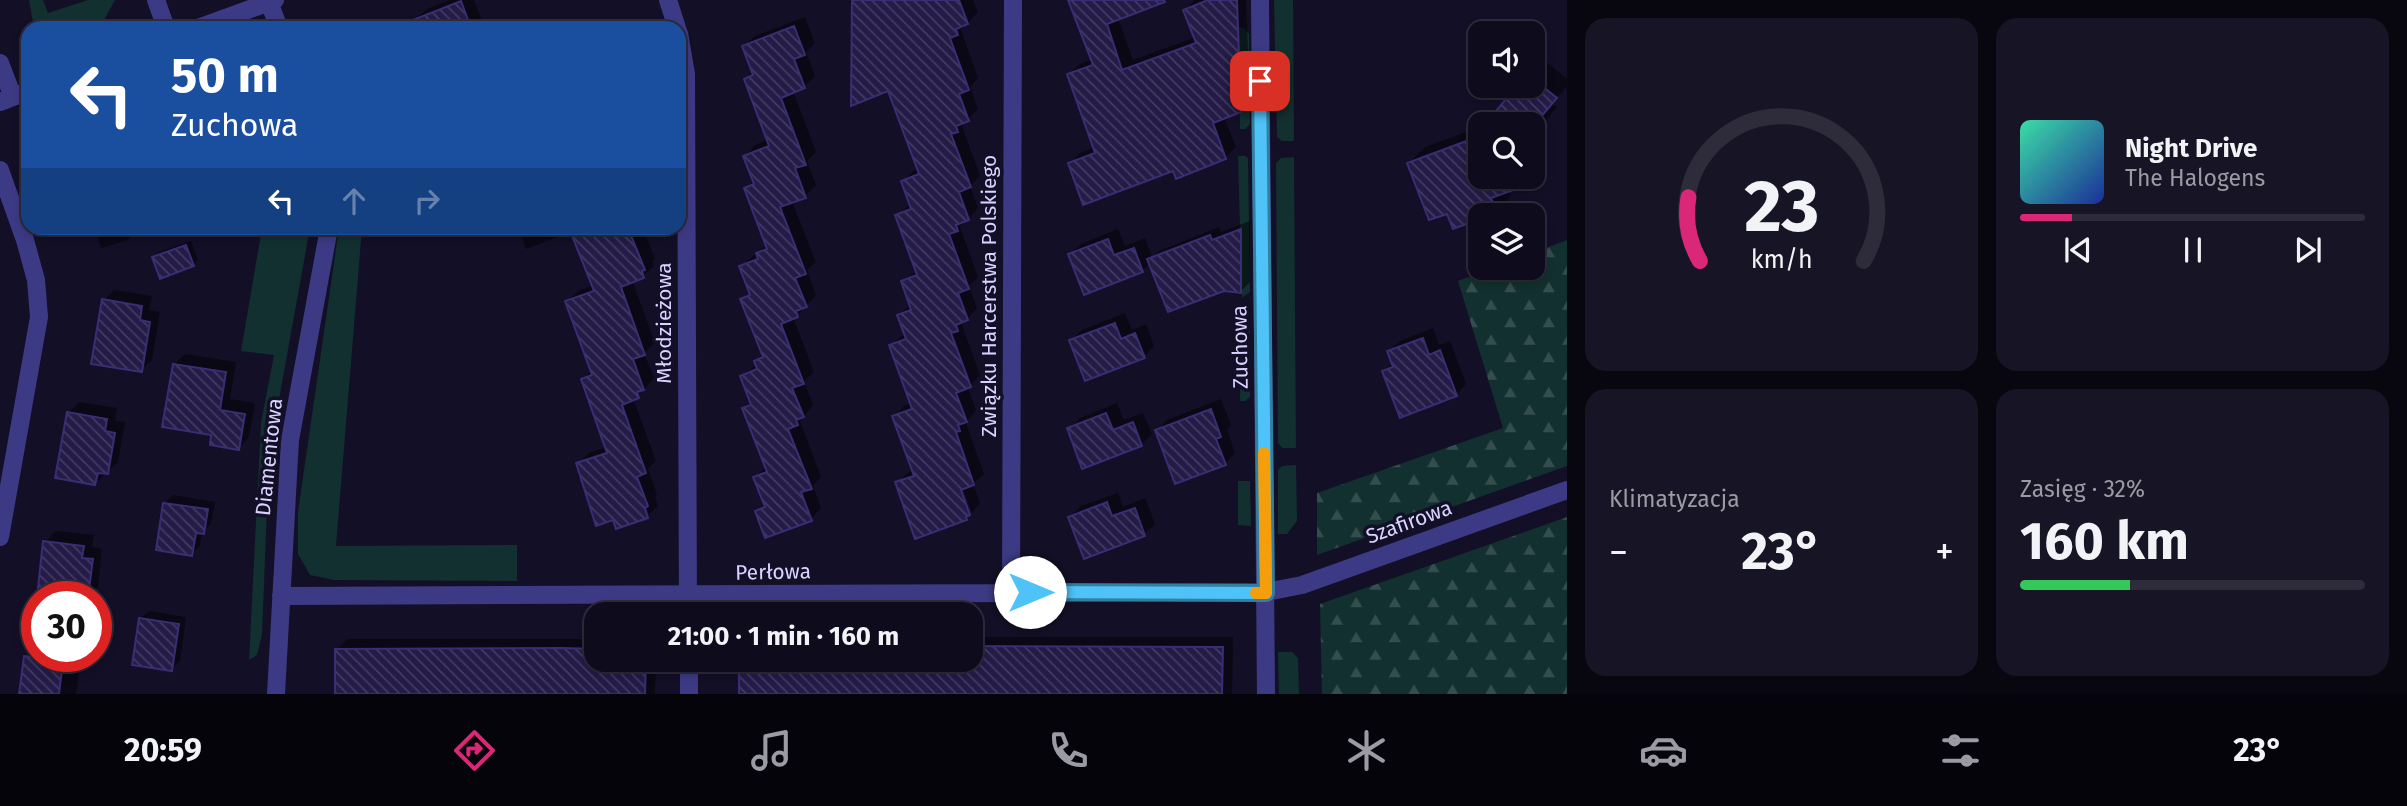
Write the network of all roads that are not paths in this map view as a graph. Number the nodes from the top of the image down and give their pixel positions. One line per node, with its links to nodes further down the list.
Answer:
1 (156, 0): 6 (street)
2 (668, 0): 9 (street)
3 (1013, 0): 19 (street, Związku Harcerstwa Polskiego)
4 (1259, 0): 20 (street, Zuchowa)
5 (272, 1): 7 (street); 8 (street)
6 (164, 21)
7 (217, 21)
8 (277, 21)
9 (675, 21)
10 (0, 62): 12 (street)
11 (686, 74): 22 (street, Młodzieżowa)
12 (14, 97)
13 (0, 170): 14 (street)
14 (21, 229)
15 (23, 235): 18 (street)
16 (328, 235): 21 (street, Diamentowa)
17 (1567, 490): 20 (street, Szafirowa)
18 (0, 537)
19 (1011, 592): 20 (street, Perłowa); 22 (street, Perłowa)
20 (1266, 593): 27 (street, Zuchowa)
21 (281, 596): 22 (street, Perłowa); 25 (street, Diamentowa)
22 (688, 596): 23 (street, Młodzieżowa)
23 (688, 602)
24 (688, 672): 26 (street)
25 (276, 694)
26 (689, 694)
27 (1266, 694)

